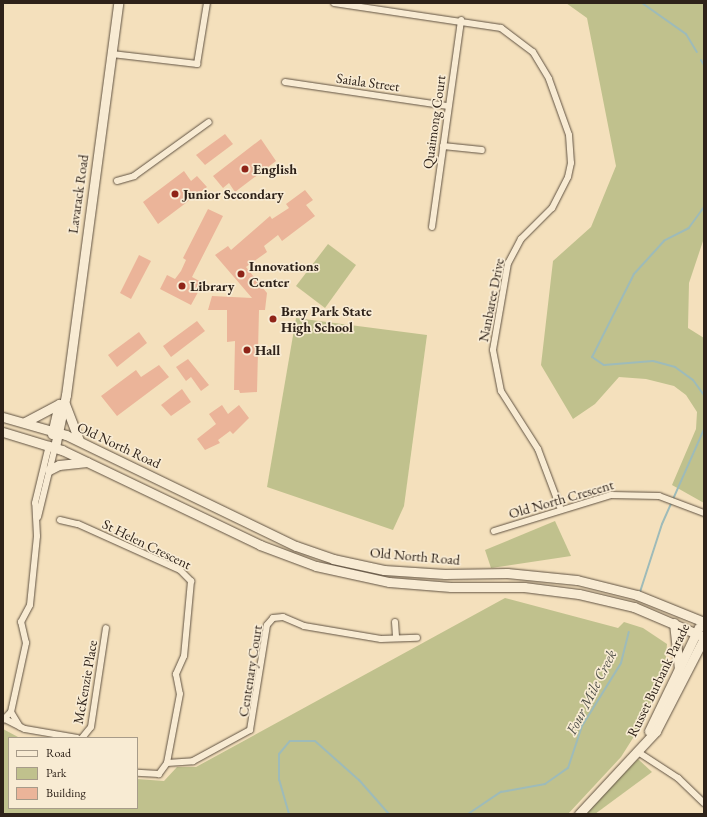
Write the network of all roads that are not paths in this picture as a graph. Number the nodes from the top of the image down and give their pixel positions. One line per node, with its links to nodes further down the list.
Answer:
1 (118, 3): 5 (main road, Lavarack Road)
2 (208, 3): 5 (street)
3 (334, 3): 4 (street, Nanbaree Drive)
4 (461, 20): 7 (street, Quaimong Court); 22 (street, Nanbaree Drive)
5 (112, 54): 13 (main road, Lavarack Road)
6 (286, 82): 7 (street, Saiala Street)
7 (448, 106): 9 (street, Quaimong Court)
8 (209, 122): 11 (street)
9 (443, 146): 10 (street); 12 (street, Quaimong Court)
10 (482, 150)
11 (117, 181)
12 (432, 227)
13 (62, 404): 15 (main road); 16 (main road, Lavarack Road); 18 (main road)
14 (3, 417): 15 (main road, Old North Road)
15 (25, 422): 16 (main road, Old North Road)
16 (56, 431): 18 (main road, Old North Road); 19 (main road, Lavarack Road)
17 (3, 432): 19 (main road, Old North Road)
18 (78, 440): 27 (main road, Old North Road)
19 (52, 446): 20 (main road, Old North Road); 21 (street); 25 (street)
20 (87, 462): 21 (main road); 29 (main road, Old North Road)
21 (49, 470): 25 (street)
22 (561, 510): 23 (street, Old North Crescent); 26 (street, Old North Crescent)
23 (704, 513)
24 (60, 520): 41 (street, St Helen Crescent)
25 (37, 521): 35 (street)
26 (494, 531)
27 (703, 621): 31 (main road, Russet Burbank Parade)
28 (395, 622): 32 (street)
29 (674, 623): 31 (main road, Old North Road); 34 (main road)
30 (106, 628): 39 (street, McKenzie Place)
31 (701, 636): 34 (main road, Russet Burbank Parade); 40 (main road, Russet Burbank Parade)
32 (396, 638): 33 (street, Centenary Court); 42 (street, Centenary Court)
33 (416, 638)
34 (679, 669): 40 (main road, Russet Burbank Parade)
35 (11, 712): 36 (street); 37 (street)
36 (4, 720): 37 (street)
37 (20, 727): 38 (street)
38 (73, 737)
39 (83, 737)
40 (638, 752): 45 (street); 46 (main road, Russet Burbank Parade)
41 (169, 756): 42 (street); 43 (street, St Helen Crescent)
42 (182, 762): 43 (street, Centenary Court)
43 (167, 764): 44 (street)
44 (138, 773)
45 (704, 803)
46 (579, 814)

